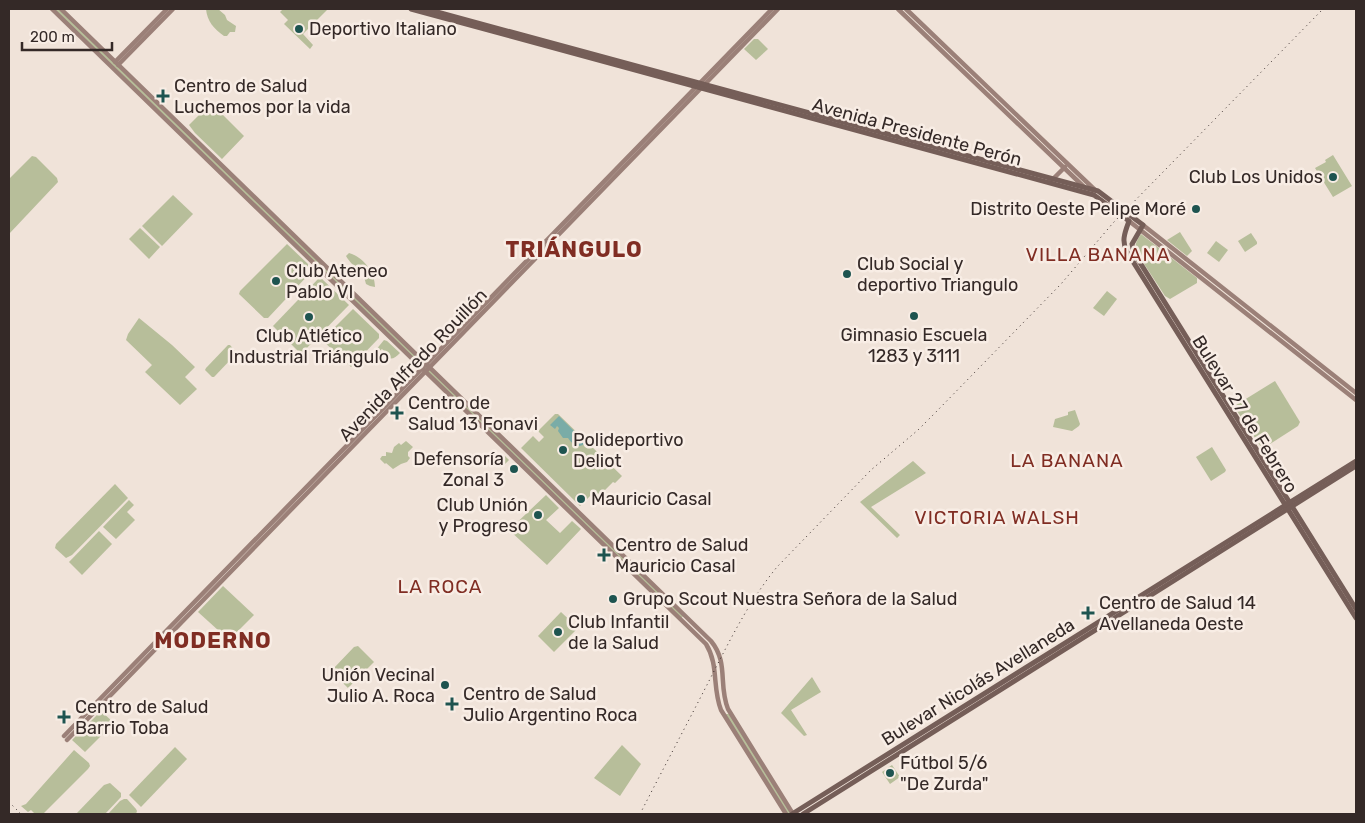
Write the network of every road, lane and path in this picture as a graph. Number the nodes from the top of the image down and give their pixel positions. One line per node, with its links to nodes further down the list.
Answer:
1 (52, 9): 12 (main road)
2 (61, 9): 11 (main road)
3 (167, 9): 11 (main road)
4 (173, 9): 11 (main road)
5 (411, 9): 13 (main road, Avenida Presidente Perón)
6 (426, 9): 13 (main road, Avenida Presidente Perón)
7 (772, 9): 13 (main road, Avenida Alfredo Rouillón)
8 (778, 9): 13 (main road, Avenida Alfredo Rouillón)
9 (898, 9): 14 (main road)
10 (906, 9): 14 (main road)
11 (117, 63): 12 (main road); 20 (main road)
12 (113, 68): 21 (main road)
13 (700, 85): 15 (main road, Avenida Presidente Perón); 20 (main road, Avenida Alfredo Rouillón)
14 (1066, 166): 15 (main road); 16 (main road); 17 (main road)
15 (1052, 181): 16 (main road, Avenida Presidente Perón); 17 (main road, Avenida Presidente Perón)
16 (1084, 187): 17 (main road, Avenida Presidente Perón)
17 (1093, 192): 18 (main road, Avenida Presidente Perón); 19 (main road, Avenida Presidente Perón)
18 (1129, 221): 19 (main road, Avenida Presidente Perón); 26 (main road, Bulevar 27 de Febrero)
19 (1142, 228): 22 (main road, Avenida Presidente Perón); 23 (main road, Avenida Presidente Perón); 26 (main road, Bulevar 27 de Febrero)
20 (429, 366): 21 (main road, Avenida Alfredo Rouillón); 31 (main road)
21 (424, 370): 29 (main road, Avenida Alfredo Rouillón); 30 (main road)
22 (1356, 393)
23 (1356, 400)
24 (1356, 461): 26 (main road, Bulevar Nicolás Avellaneda)
25 (1356, 466): 26 (main road, Bulevar Nicolás Avellaneda)
26 (1289, 506): 27 (main road, Bulevar 27 de Febrero); 28 (main road, Bulevar 27 de Febrero); 31 (main road, Bulevar Nicolás Avellaneda); 32 (main road, Bulevar Nicolás Avellaneda)
27 (1356, 609)
28 (1356, 618)
29 (65, 738)
30 (786, 814)
31 (793, 814)
32 (803, 814)

